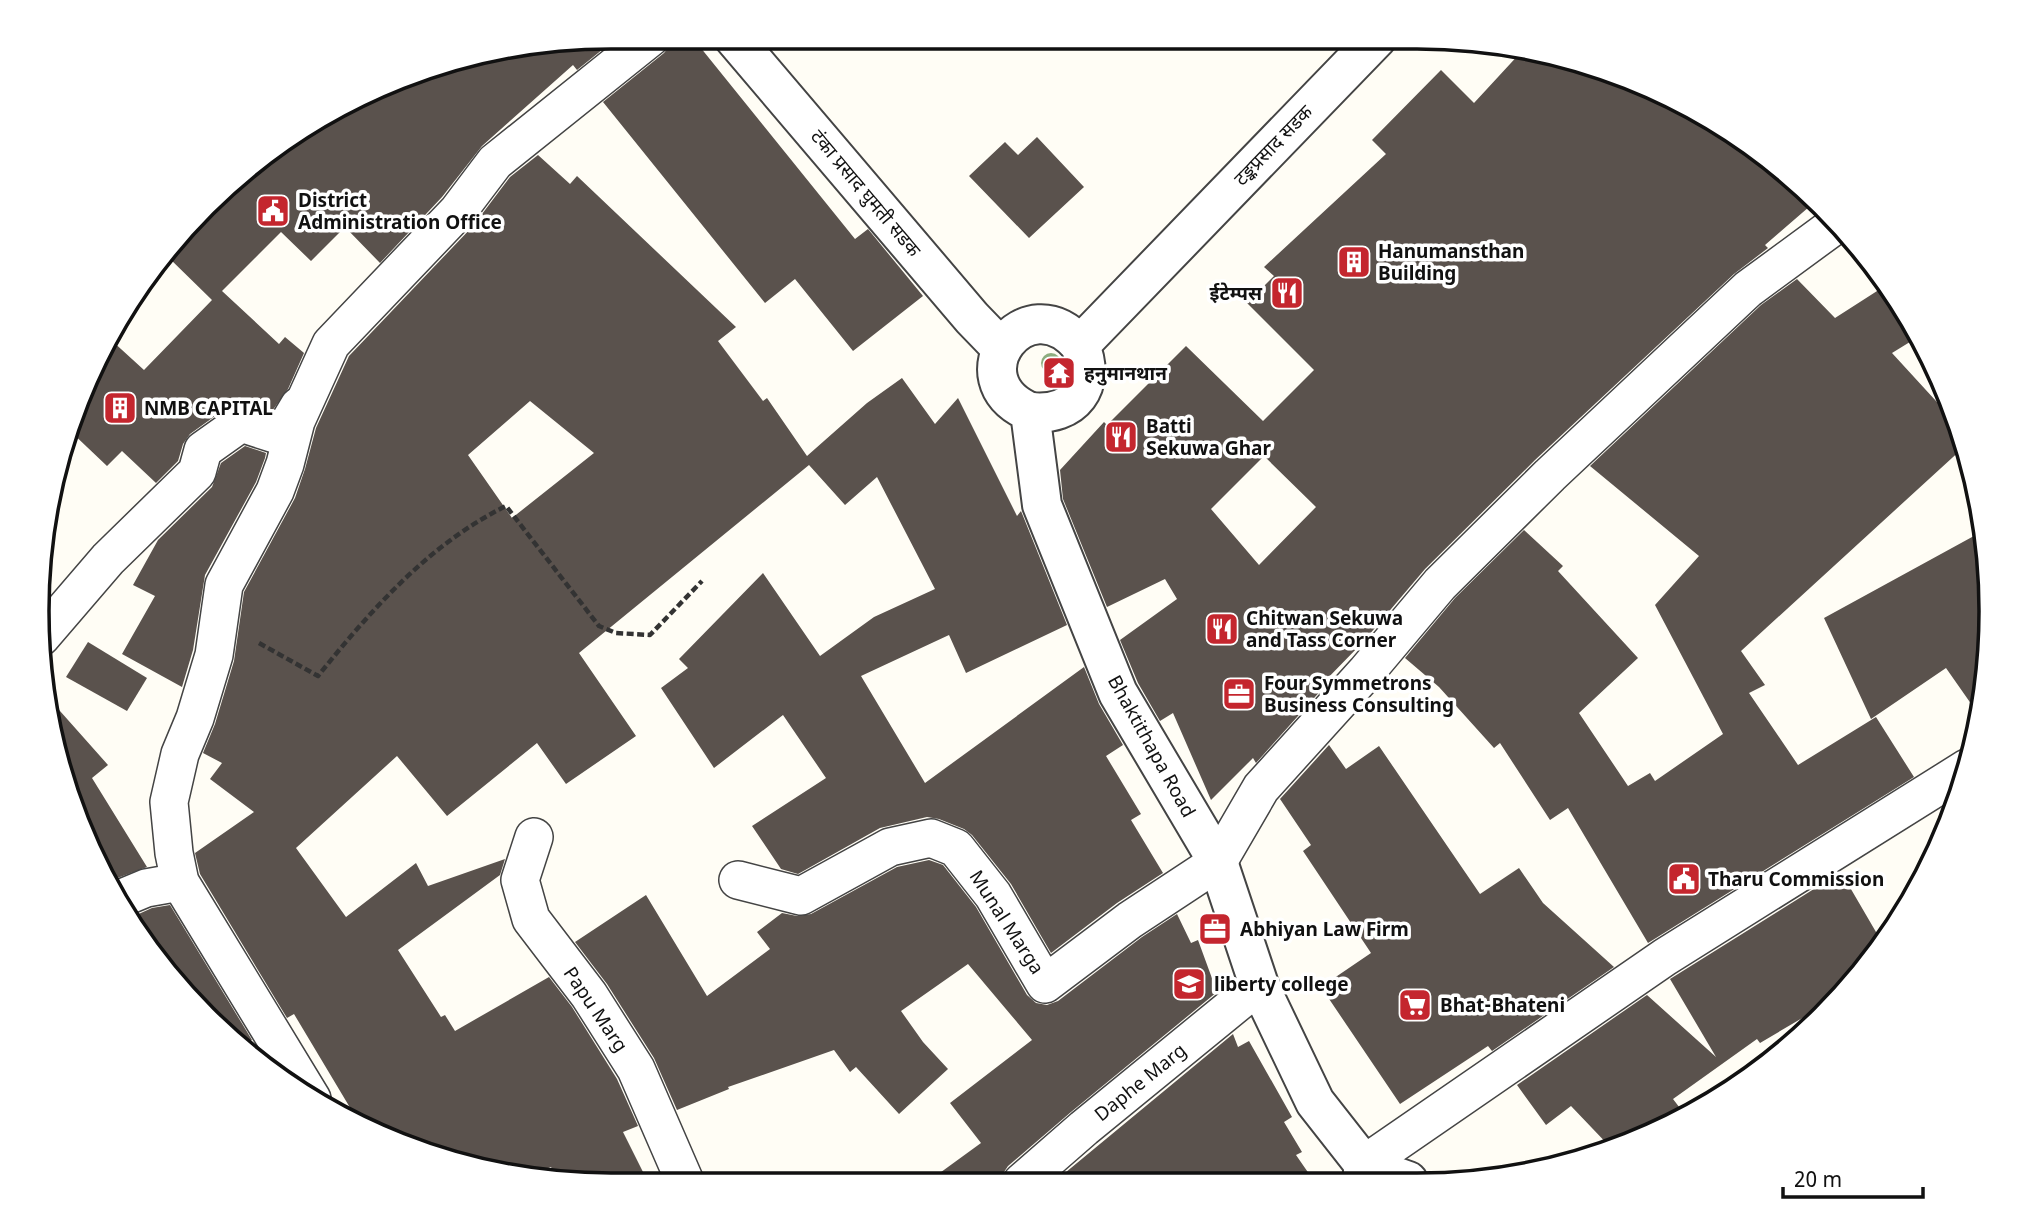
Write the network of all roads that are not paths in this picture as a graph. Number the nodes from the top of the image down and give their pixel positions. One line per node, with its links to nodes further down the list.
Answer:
1 (636, 49): 7 (street)
2 (743, 49): 6 (street, टंका प्रसाद घुमती सडक)
3 (1366, 49): 5 (street, टङ्कप्रसाद सडक)
4 (1829, 229): 12 (street)
5 (1080, 345): 6 (street); 8 (street)
6 (1001, 348): 8 (street)
7 (315, 378): 9 (street); 14 (street)
8 (1030, 412): 12 (street, Bhaktithapa Road)
9 (49, 627)
10 (1954, 776): 21 (street)
11 (534, 837): 18 (street, Papu Marg)
12 (1218, 862): 13 (street, Munal Marga); 16 (street, Bhaktithapa Road)
13 (738, 880)
14 (180, 882): 15 (street); 17 (street)
15 (127, 896)
16 (1259, 985): 19 (street, Daphe Marg); 20 (street, Bhaktithapa Road)
17 (302, 1080)
18 (681, 1173)
19 (1032, 1173)
20 (1365, 1173)
21 (1371, 1173)

